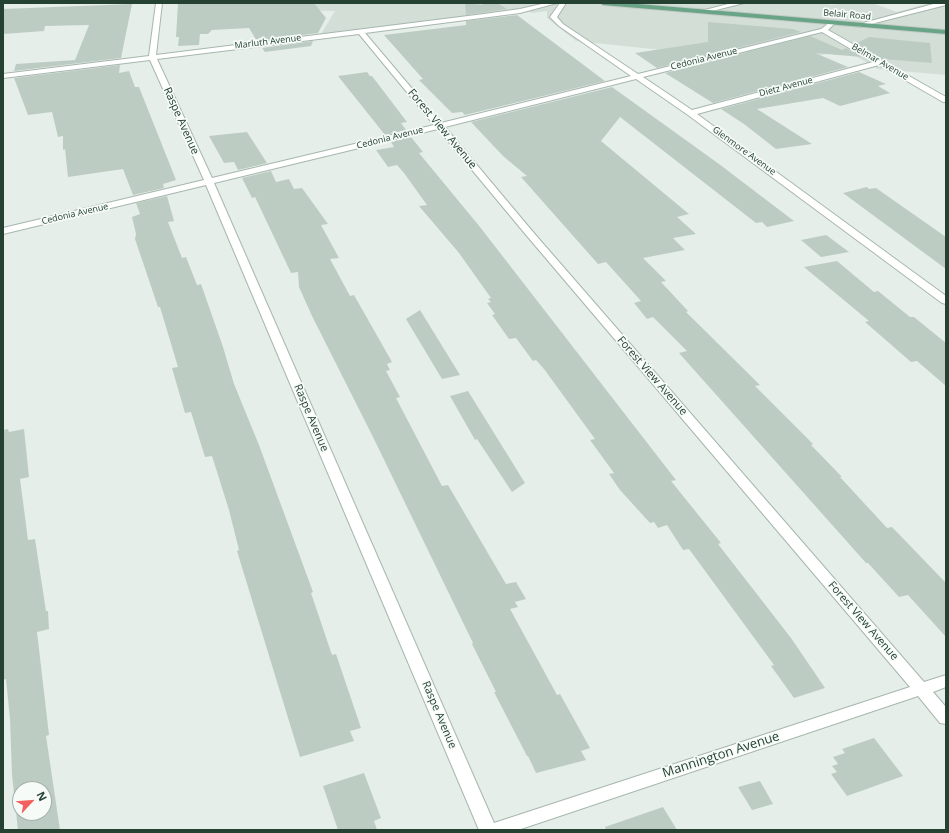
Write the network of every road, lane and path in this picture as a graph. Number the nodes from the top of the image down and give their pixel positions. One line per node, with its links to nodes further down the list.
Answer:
1 (158, 3): 15 (street)
2 (554, 3): 7 (street, Marluth Avenue)
3 (563, 3): 9 (street)
4 (603, 3): 8 (main road, Belair Road)
5 (741, 3): 8 (street)
6 (945, 3): 11 (street)
7 (532, 8): 9 (street, Marluth Avenue); 13 (street, Marluth Avenue)
8 (704, 11): 10 (main road, Belair Road)
9 (554, 14): 17 (street, Glenmore Avenue)
10 (832, 23): 11 (main road, Belair Road); 12 (street)
11 (859, 25): 14 (main road, Belair Road)
12 (823, 30): 16 (street, Belmar Avenue); 17 (street, Cedonia Avenue)
13 (360, 31): 15 (street, Marluth Avenue); 21 (street, Forest View Avenue)
14 (946, 32)
15 (152, 57): 18 (street, Marluth Avenue); 22 (street, Raspe Avenue)
16 (881, 62): 19 (street, Belmar Avenue); 20 (street, Dietz Avenue)
17 (636, 75): 20 (street, Glenmore Avenue); 21 (street, Cedonia Avenue)
18 (3, 76)
19 (946, 100)
20 (691, 112): 24 (street, Glenmore Avenue)
21 (439, 126): 22 (street, Cedonia Avenue); 26 (street, Forest View Avenue)
22 (209, 182): 23 (street, Cedonia Avenue); 28 (street, Raspe Avenue)
23 (3, 231)
24 (946, 301)
25 (946, 681): 26 (street, Mannington Avenue)
26 (922, 689): 27 (street, Forest View Avenue); 29 (street, Mannington Avenue)
27 (946, 718)
28 (488, 830)
29 (495, 830)

